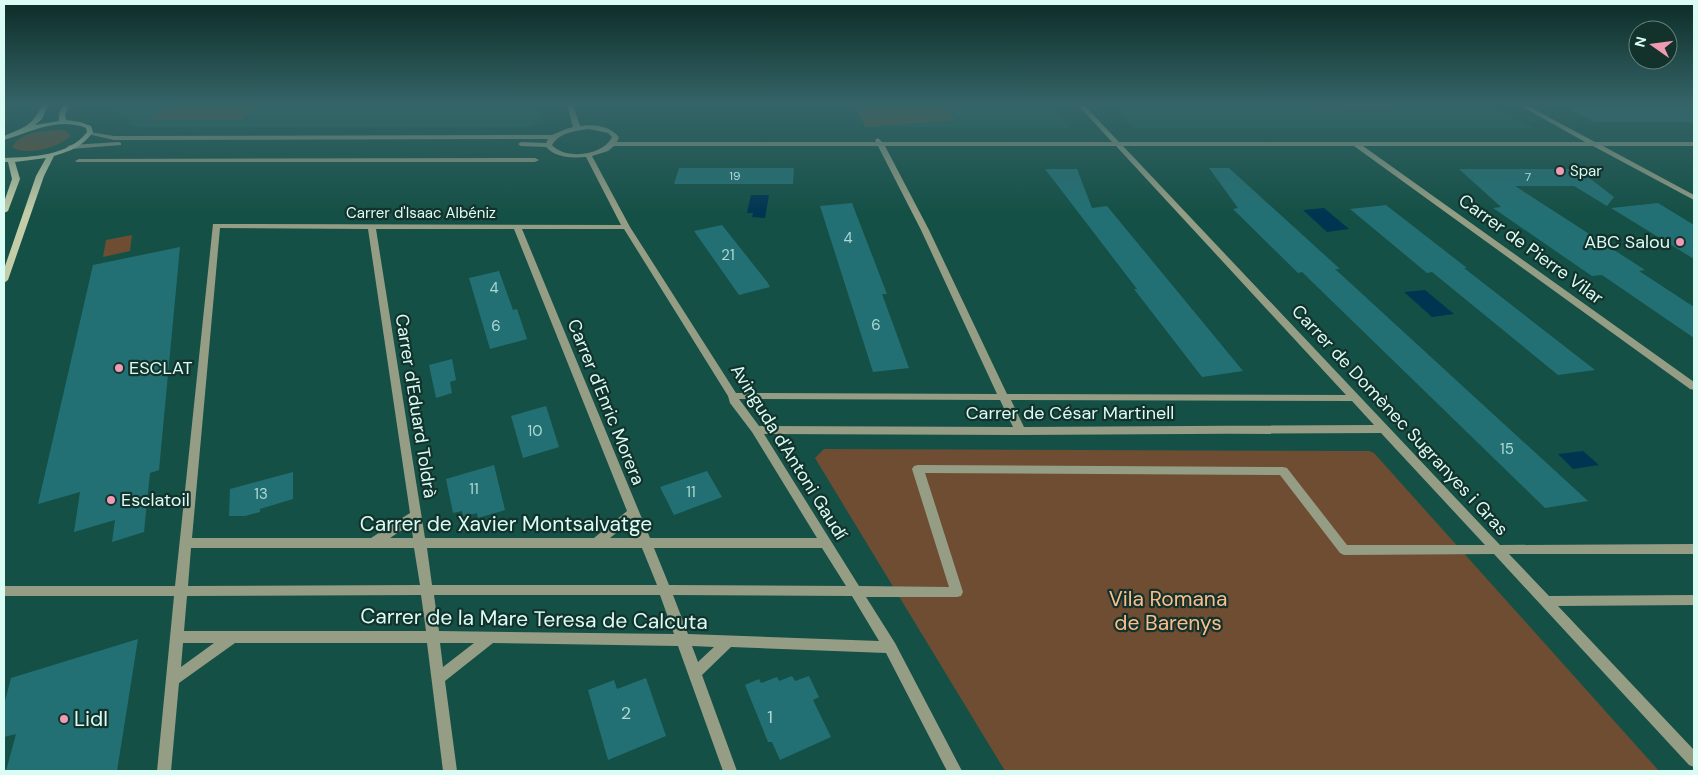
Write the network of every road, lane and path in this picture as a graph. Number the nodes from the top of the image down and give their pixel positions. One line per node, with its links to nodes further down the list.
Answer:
1 (81, 141): 13 (street)
2 (550, 141): 12 (street)
3 (614, 141): 15 (street)
4 (878, 141): 29 (street)
5 (1114, 141): 30 (street, Carrer de Domènec Sugranyes i Gras)
6 (1128, 141): 9 (street)
7 (1352, 141): 9 (street, Carrer de Pierre Vilar)
8 (1590, 141): 10 (street)
9 (1357, 144): 10 (street); 27 (street, Carrer de Pierre Vilar)
10 (1595, 144): 11 (street); 19 (street)
11 (1694, 144)
12 (548, 145): 13 (street); 15 (street)
13 (70, 147): 14 (street)
14 (52, 154): 16 (street); 26 (street)
15 (588, 155): 24 (street, Avinguda d'Antoni Gaudí)
16 (7, 160): 20 (street)
17 (79, 160): 18 (street)
18 (535, 160)
19 (1694, 198)
20 (4, 211)
21 (372, 226): 22 (street, Carrer d'Isaac Albéniz); 35 (street, Carrer d'Eduard Toldrà); 36 (street, Carrer d'Isaac Albéniz)
22 (517, 226): 23 (street, Carrer d'Isaac Albéniz); 25 (street, Carrer d'Enric Morera)
23 (547, 226): 24 (street, Carrer d'Isaac Albéniz); 25 (street)
24 (626, 227): 28 (street, Avinguda d'Antoni Gaudí)
25 (522, 238): 34 (street, Carrer d'Enric Morera)
26 (4, 280)
27 (1694, 386)
28 (733, 396): 29 (street); 32 (street, Avinguda d'Antoni Gaudí)
29 (1004, 397): 30 (street); 33 (street)
30 (1355, 398): 31 (street, Carrer de Domènec Sugranyes i Gras)
31 (1384, 429): 33 (street, Carrer de César Martinell); 43 (street, Carrer de Domènec Sugranyes i Gras)
32 (756, 430): 33 (street, Carrer de César Martinell); 38 (street, Avinguda d'Antoni Gaudí)
33 (1020, 431)
34 (634, 512): 37 (street, Carrer d'Enric Morera); 41 (street)
35 (416, 515): 39 (street); 40 (street, Carrer d'Eduard Toldrà)
36 (186, 543): 39 (street, Carrer de Xavier Montsalvatge); 46 (street)
37 (646, 543): 38 (street, Carrer de Xavier Montsalvatge); 41 (street, Carrer de Xavier Montsalvatge); 44 (street, Carrer d'Enric Morera)
38 (826, 543): 48 (street, Avinguda d'Antoni Gaudí)
39 (372, 544): 40 (street, Carrer de Xavier Montsalvatge)
40 (420, 544): 41 (street, Carrer de Xavier Montsalvatge); 47 (street, Carrer d'Eduard Toldrà)
41 (595, 544)
42 (1694, 549): 43 (street)
43 (1498, 550): 48 (street); 50 (street, Carrer de Domènec Sugranyes i Gras)
44 (665, 590): 47 (street); 48 (street); 55 (street, Carrer d'Enric Morera)
45 (4, 591): 46 (street)
46 (182, 591): 47 (street); 51 (street)
47 (427, 591): 53 (street, Carrer d'Eduard Toldrà)
48 (857, 592): 57 (street, Avinguda d'Antoni Gaudí)
49 (1694, 600): 50 (street)
50 (1547, 601): 61 (street, Carrer de Domènec Sugranyes i Gras)
51 (177, 637): 52 (street, Carrer de la Mare Teresa de Calcuta); 60 (street)
52 (231, 637): 53 (street, Carrer de la Mare Teresa de Calcuta); 60 (street)
53 (433, 637): 54 (street, Carrer de la Mare Teresa de Calcuta); 59 (street, Carrer d'Eduard Toldrà)
54 (490, 638): 55 (street, Carrer de la Mare Teresa de Calcuta); 59 (street)
55 (683, 640): 56 (street, Carrer de la Mare Teresa de Calcuta); 58 (street, Carrer d'Enric Morera)
56 (729, 642): 57 (street, Carrer de la Mare Teresa de Calcuta); 58 (street)
57 (890, 647): 65 (street, Avinguda d'Antoni Gaudí)
58 (695, 673): 64 (street, Carrer d'Enric Morera)
59 (438, 679): 63 (street, Carrer d'Eduard Toldrà)
60 (173, 680): 62 (street)
61 (1694, 760)
62 (164, 771)
63 (450, 771)
64 (730, 771)
65 (955, 771)

